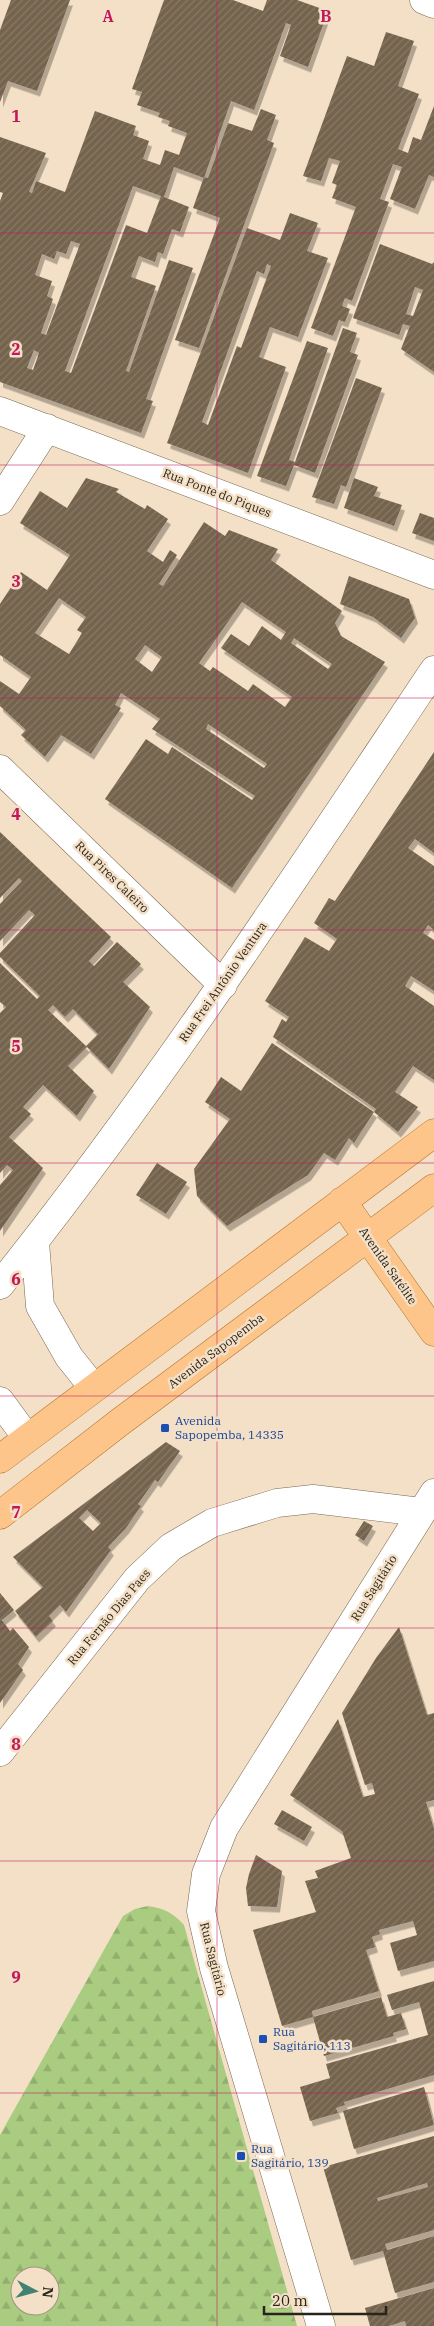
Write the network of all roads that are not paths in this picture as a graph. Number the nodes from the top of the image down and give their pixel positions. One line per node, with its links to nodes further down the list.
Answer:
1 (424, 0): 2 (street)
2 (434, 4)
3 (0, 411): 4 (street, Rua Ponte do Piques)
4 (47, 428): 5 (street); 6 (street, Rua Ponte do Piques)
5 (0, 501)
6 (434, 575)
7 (434, 670): 9 (street, Rua Frei Antônio Ventura)
8 (0, 769): 9 (street, Rua Pires Caleiro)
9 (223, 985): 14 (street, Rua Frei Antônio Ventura)
10 (434, 1133): 12 (main road)
11 (434, 1188): 13 (main road, Avenida Sapopemba)
12 (342, 1201): 13 (main road, Avenida Satélite); 17 (main road)
13 (369, 1238): 16 (main road, Avenida Satélite); 22 (main road, Avenida Sapopemba)
14 (35, 1242): 15 (street, Rua Frei Antônio Ventura); 17 (street)
15 (0, 1285)
16 (434, 1332)
17 (93, 1387): 19 (main road)
18 (0, 1401): 19 (street)
19 (26, 1438): 20 (main road)
20 (0, 1459)
21 (427, 1502): 23 (street, Rua Fernão Dias Paes); 24 (street, Rua Sagitário)
22 (0, 1515)
23 (0, 1752)
24 (321, 2326)

